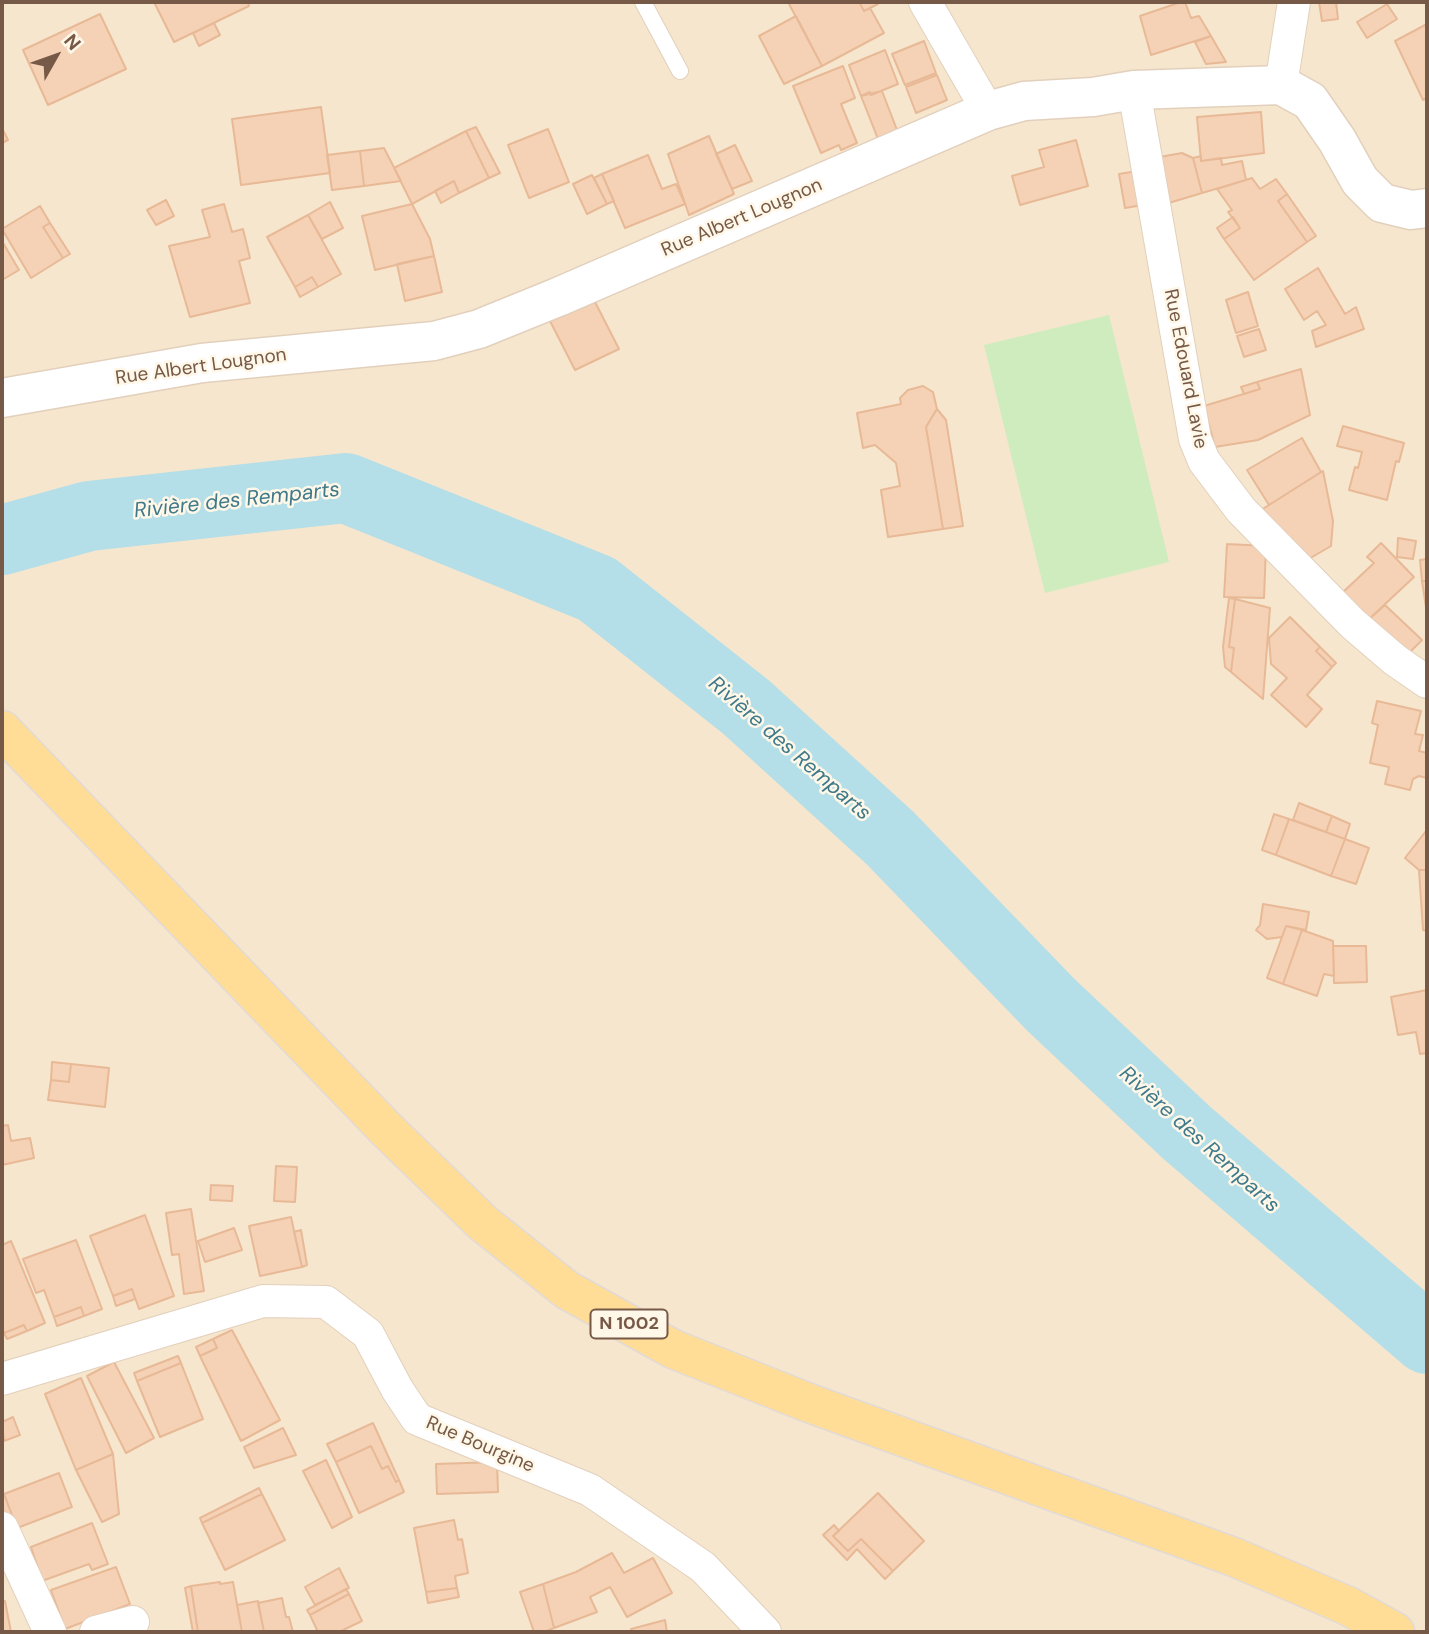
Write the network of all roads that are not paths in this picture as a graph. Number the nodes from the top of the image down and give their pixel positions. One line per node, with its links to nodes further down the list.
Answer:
1 (643, 2): 4 (lane)
2 (925, 2): 7 (street)
3 (1294, 2): 5 (street)
4 (680, 71)
5 (1281, 85): 6 (street, Rue Albert Lougnon); 8 (street)
6 (1134, 90): 7 (street, Rue Albert Lougnon); 10 (street, Rue Edouard Lavie)
7 (988, 111): 9 (street, Rue Albert Lougnon)
8 (1427, 208)
9 (2, 398)
10 (1427, 682)
11 (2, 730): 18 (main road, N 1002)
12 (2, 1379): 17 (street, Rue Bourgine)
13 (2, 1528): 15 (street)
14 (133, 1622): 16 (street)
15 (50, 1632)
16 (96, 1632)
17 (765, 1632)
18 (1395, 1632)

